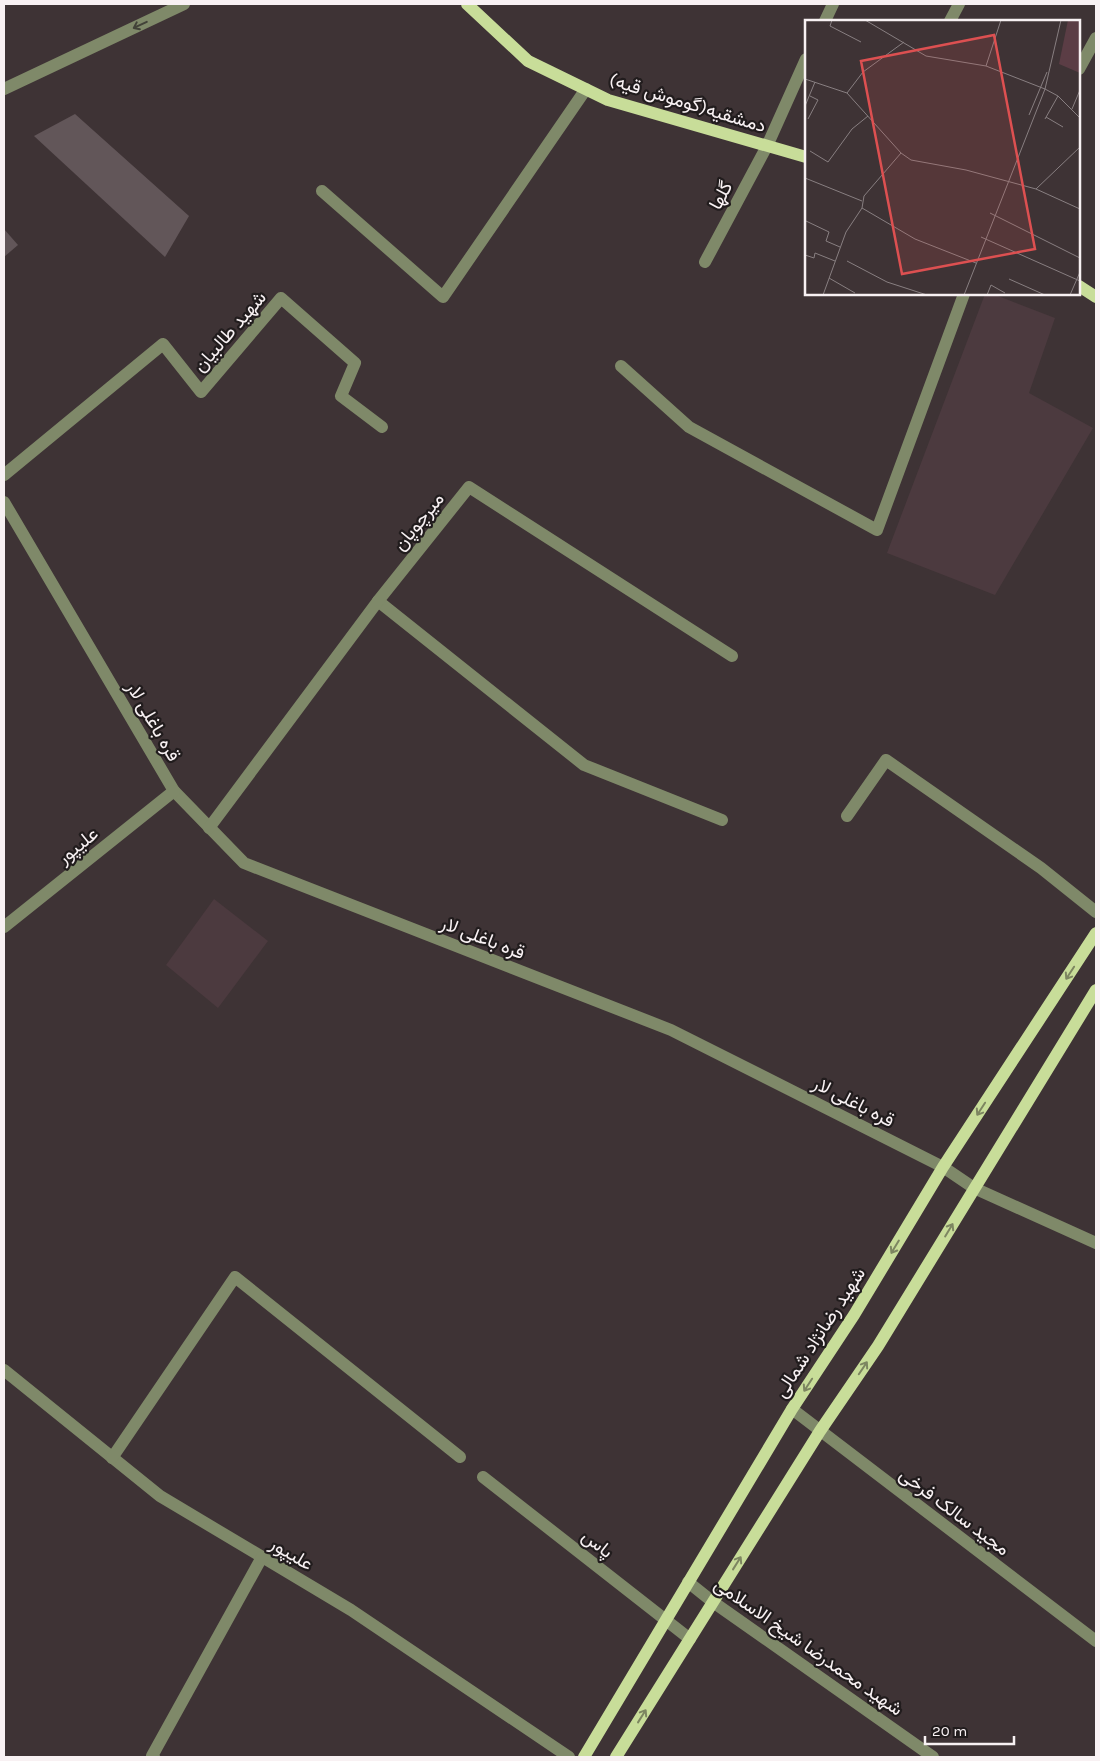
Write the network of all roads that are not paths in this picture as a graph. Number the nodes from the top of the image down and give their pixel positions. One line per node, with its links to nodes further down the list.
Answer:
1 (184, 4): 10 (street, one-way to 10)
2 (467, 4): 11 (main road, دمشقیه(گوموش قیه))
3 (833, 4): 5 (street)
4 (959, 4): 6 (street)
5 (825, 20)
6 (951, 20)
7 (1096, 38): 9 (street)
8 (805, 61): 12 (street, گلها)
9 (1080, 67)
10 (4, 89)
11 (586, 90): 12 (main road, دمشقیه(گوموش قیه)); 14 (street)
12 (767, 146): 13 (main road, دمشقیه(گوموش قیه)); 15 (street, گلها)
13 (805, 157)
14 (322, 191)
15 (706, 262)
16 (1080, 287): 18 (main road)
17 (964, 295): 19 (street)
18 (1096, 297)
19 (621, 366)
20 (382, 427): 21 (street, شهید طالبیان)
21 (4, 475)
22 (4, 502): 25 (street, قره باغلی لار)
23 (378, 601): 24 (street, میرچوپان); 27 (street); 28 (street, میرچوپان)
24 (732, 656)
25 (174, 791): 28 (street, قره باغلی لار); 30 (street, علیپور)
26 (847, 816): 29 (street)
27 (722, 820)
28 (209, 828): 33 (street, قره باغلی لار)
29 (1096, 912)
30 (4, 927)
31 (1096, 932): 33 (main road, شهید رضانژاد شمالی, one-way to 33)
32 (1096, 990): 34 (main road)
33 (943, 1167): 34 (street, قره باغلی لار); 37 (main road, شهید رضانژاد شمالی, one-way to 37)
34 (974, 1188): 35 (street, قره باغلی لار); 38 (main road, one-way to 34)
35 (1096, 1243)
36 (4, 1370): 40 (street, علیپور)
37 (792, 1409): 38 (street, مجید سالک فرخی); 43 (main road, شهید رضانژاد شمالی)
38 (820, 1431): 44 (main road, one-way to 38); 47 (street, مجید سالک فرخی)
39 (460, 1457): 40 (street)
40 (112, 1458): 42 (street, علیپور)
41 (483, 1477): 45 (street, پاس)
42 (262, 1557): 48 (street); 49 (street, علیپور)
43 (688, 1582): 44 (street, شهید محمدرضا شیخ الاسلامی); 45 (main road, شهید رضانژاد شمالی)
44 (713, 1602): 46 (main road); 52 (street, شهید محمدرضا شیخ الاسلامی)
45 (666, 1619): 46 (street, پاس); 50 (main road, شهید رضانژاد شمالی)
46 (690, 1639): 51 (main road, one-way to 46)
47 (1096, 1641)
48 (154, 1757)
49 (569, 1757)
50 (584, 1757)
51 (616, 1757)
52 (933, 1757)

